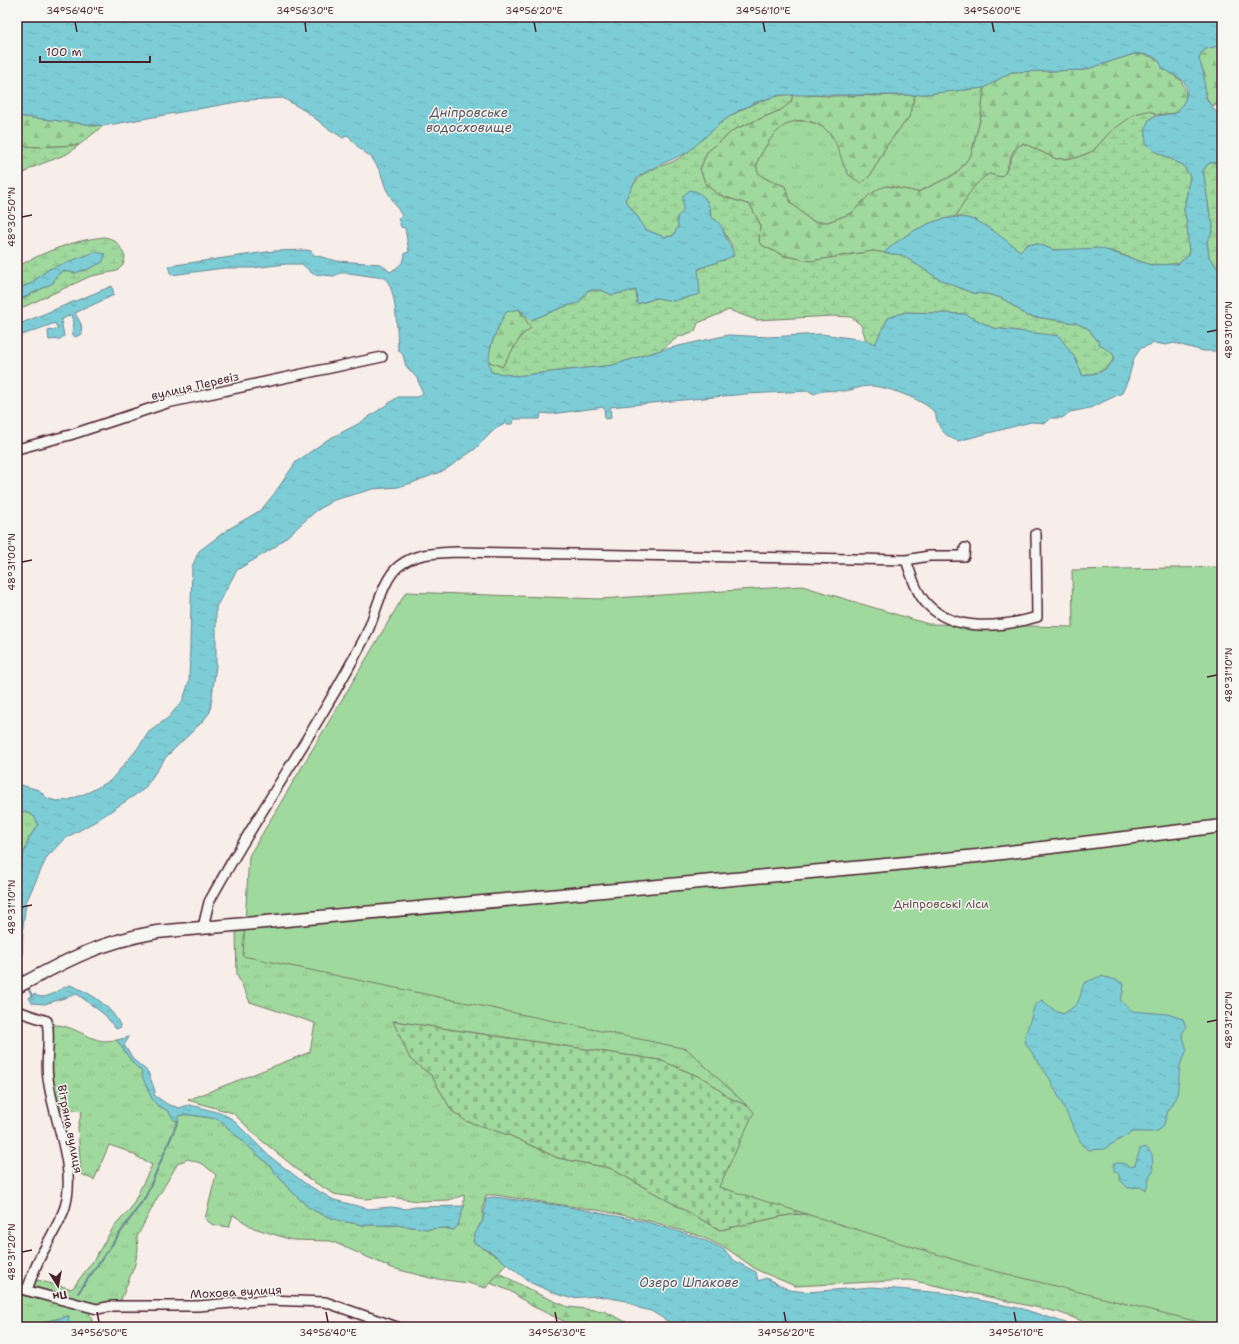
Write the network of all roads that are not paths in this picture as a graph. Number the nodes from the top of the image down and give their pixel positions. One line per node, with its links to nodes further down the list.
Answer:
1 (382, 357): 2 (street, вулиця Перевіз)
2 (17, 449)
3 (1036, 534): 5 (street)
4 (965, 548): 5 (street)
5 (906, 560): 7 (street)
6 (1222, 826): 7 (main road)
7 (203, 927): 8 (main road)
8 (17, 987)
9 (17, 1011): 11 (street, Вітряна вулиця)
10 (17, 1288): 11 (street)
11 (27, 1290): 12 (street, Мохова вулиця)
12 (397, 1327)

